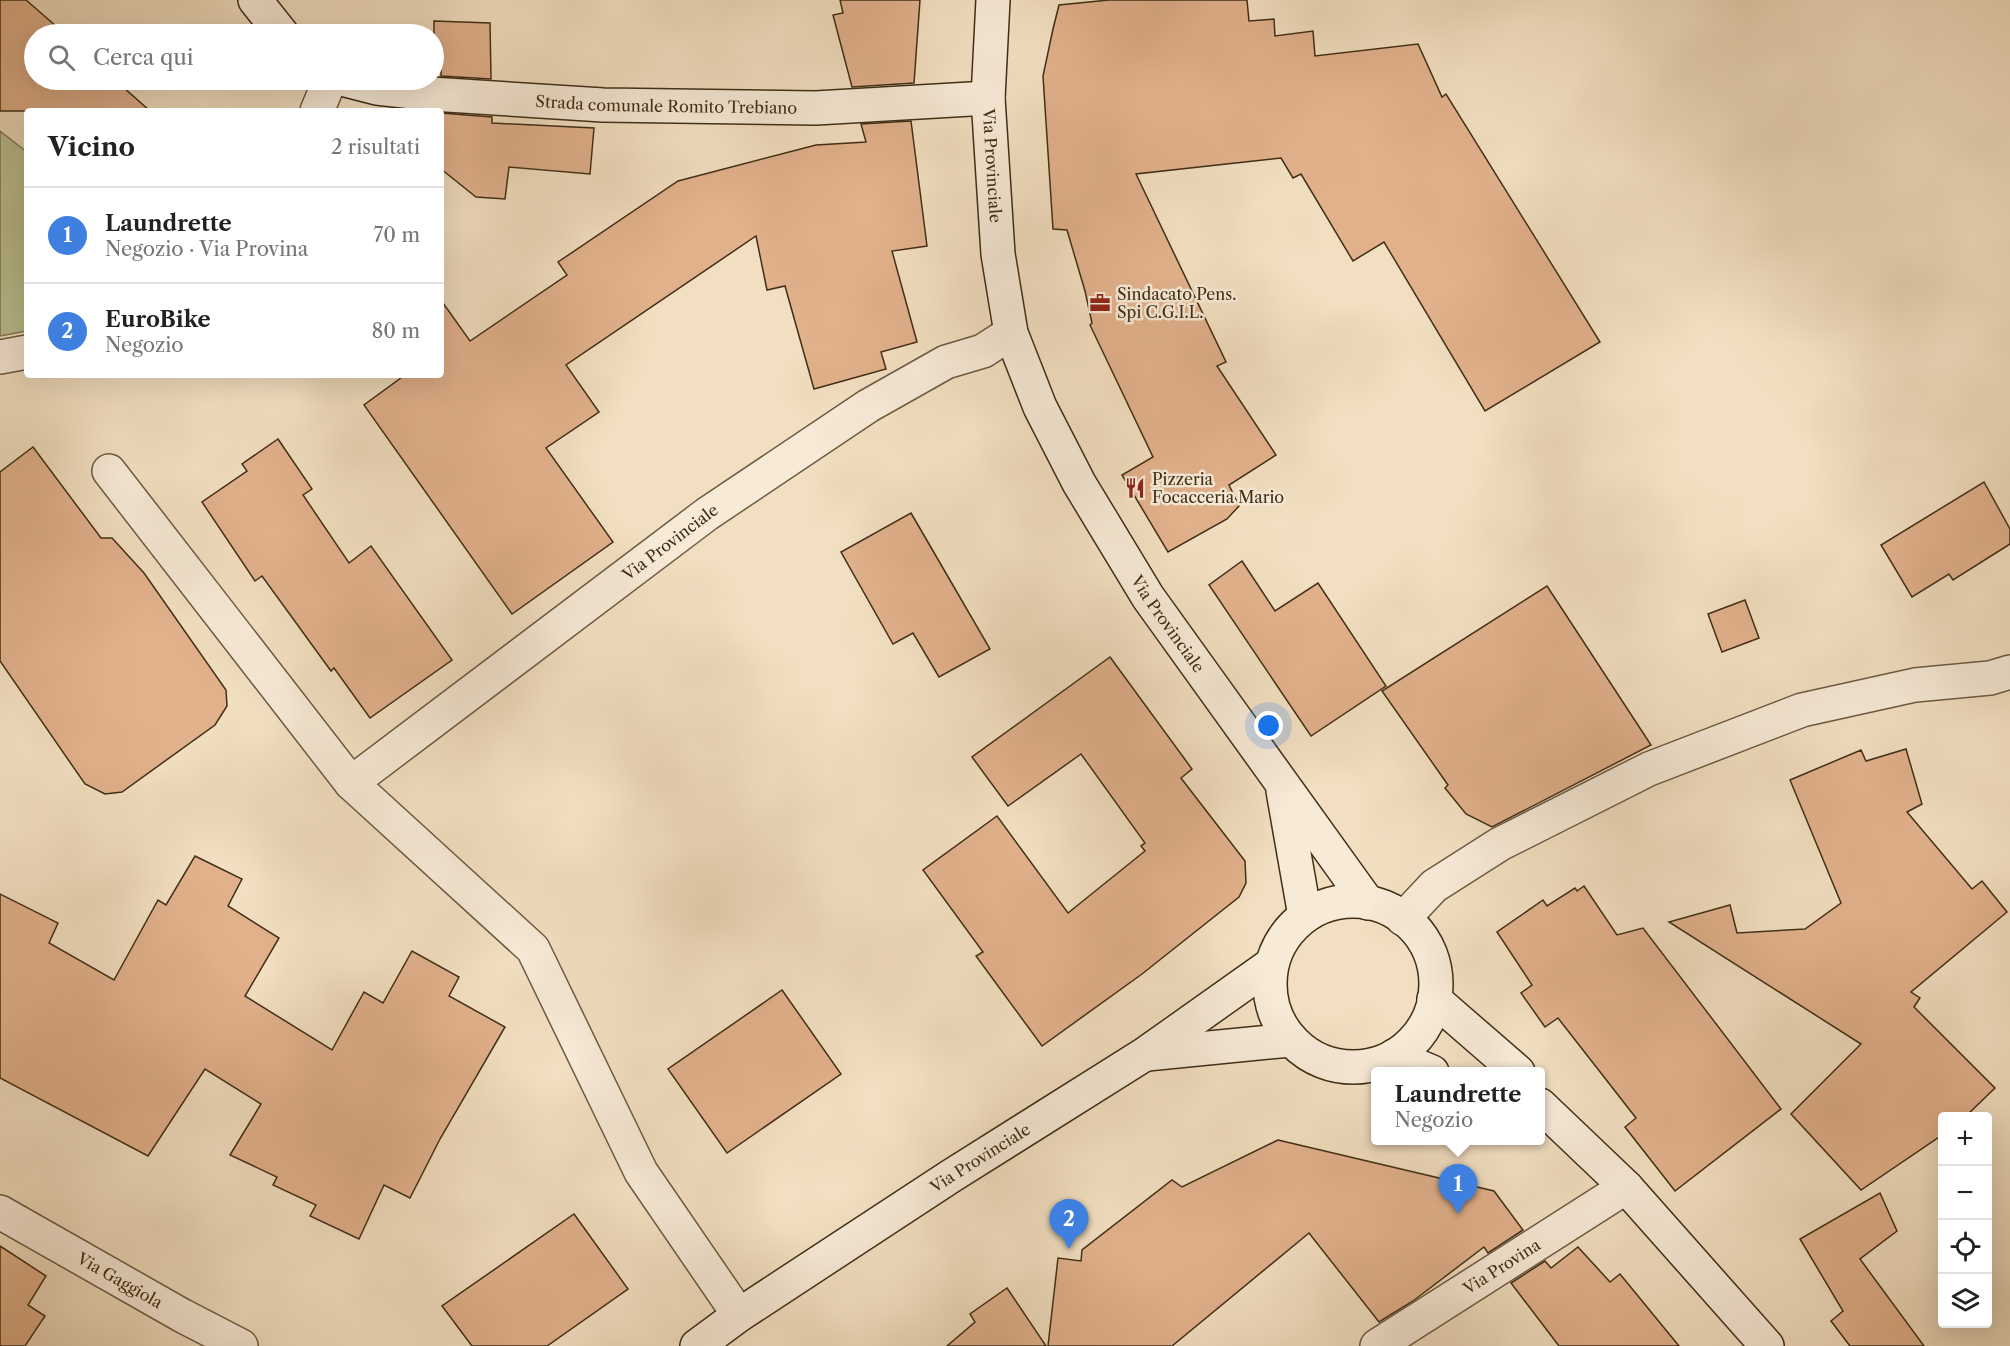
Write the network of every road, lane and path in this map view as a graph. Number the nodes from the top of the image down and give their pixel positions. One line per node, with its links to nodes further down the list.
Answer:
1 (255, 0): 3 (street)
2 (993, 0): 6 (street, Via Provinciale)
3 (274, 24)
4 (326, 90): 7 (street)
5 (394, 90): 6 (street, Strada comunale Romito Trebiano)
6 (988, 98): 8 (street, Via Provinciale)
7 (318, 108)
8 (1011, 333): 13 (street, Via Provinciale); 14 (street, Via Provinciale)
9 (24, 353): 10 (street)
10 (0, 357)
11 (109, 471): 13 (street)
12 (2010, 672): 17 (street)
13 (351, 783): 28 (street)
14 (1282, 784): 15 (street); 16 (street, Via Provinciale)
15 (1368, 903): 16 (street); 17 (street)
16 (1305, 916): 18 (street)
17 (1403, 919): 19 (street)
18 (1272, 964): 20 (street); 21 (street)
19 (1434, 999): 22 (street); 24 (street)
20 (1290, 1040): 21 (street, Via Provinciale); 22 (street)
21 (1145, 1054): 28 (street, Via Provinciale)
22 (1394, 1056): 23 (street)
23 (1422, 1067)
24 (1513, 1067)
25 (1545, 1111): 26 (street)
26 (1626, 1187): 31 (street, Via Provina); 32 (street)
27 (0, 1212): 29 (street, Via Gaggiola)
28 (739, 1315): 30 (street, Via Provinciale)
29 (241, 1346)
30 (697, 1346)
31 (1377, 1346)
32 (1767, 1346)

